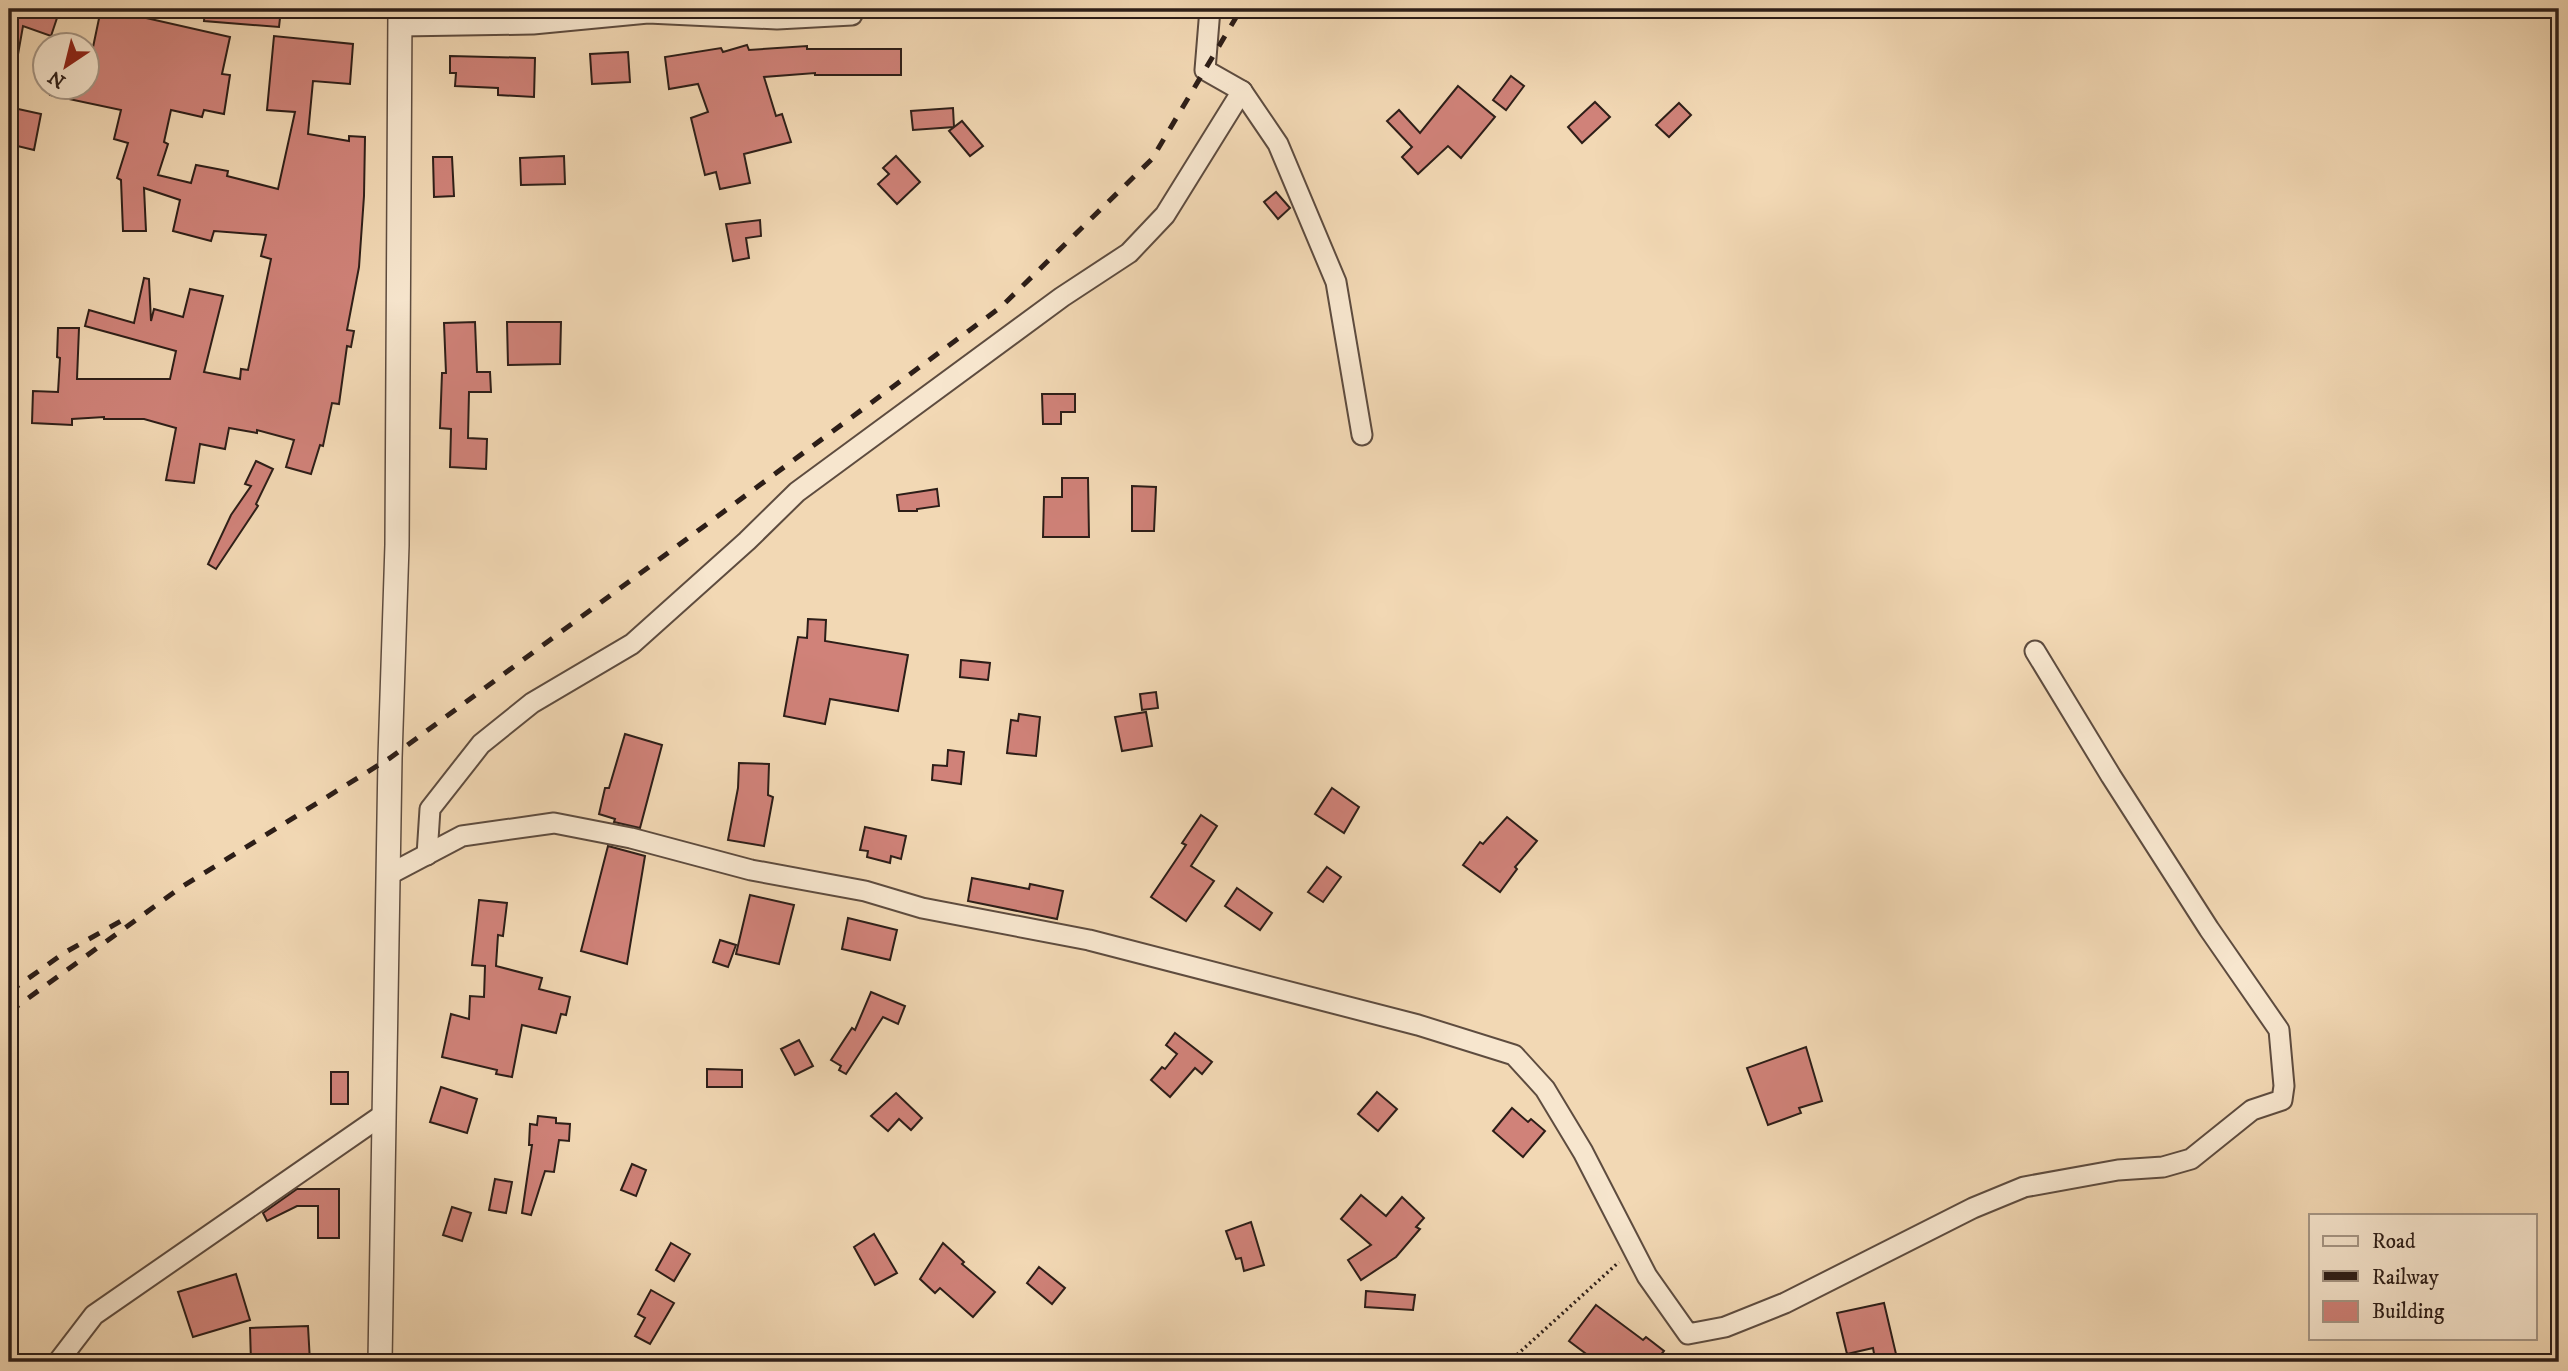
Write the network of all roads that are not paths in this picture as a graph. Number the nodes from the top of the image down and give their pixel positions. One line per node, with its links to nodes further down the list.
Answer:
1 (1210, 9): 5 (street)
2 (648, 11): 3 (street); 4 (street)
3 (852, 15)
4 (400, 17): 9 (street)
5 (1242, 91): 6 (street); 8 (street)
6 (1362, 435)
7 (2035, 651): 8 (street)
8 (426, 855): 9 (street)
9 (388, 875): 10 (street)
10 (384, 1114): 11 (street); 12 (street)
11 (58, 1362)
12 (380, 1362)

